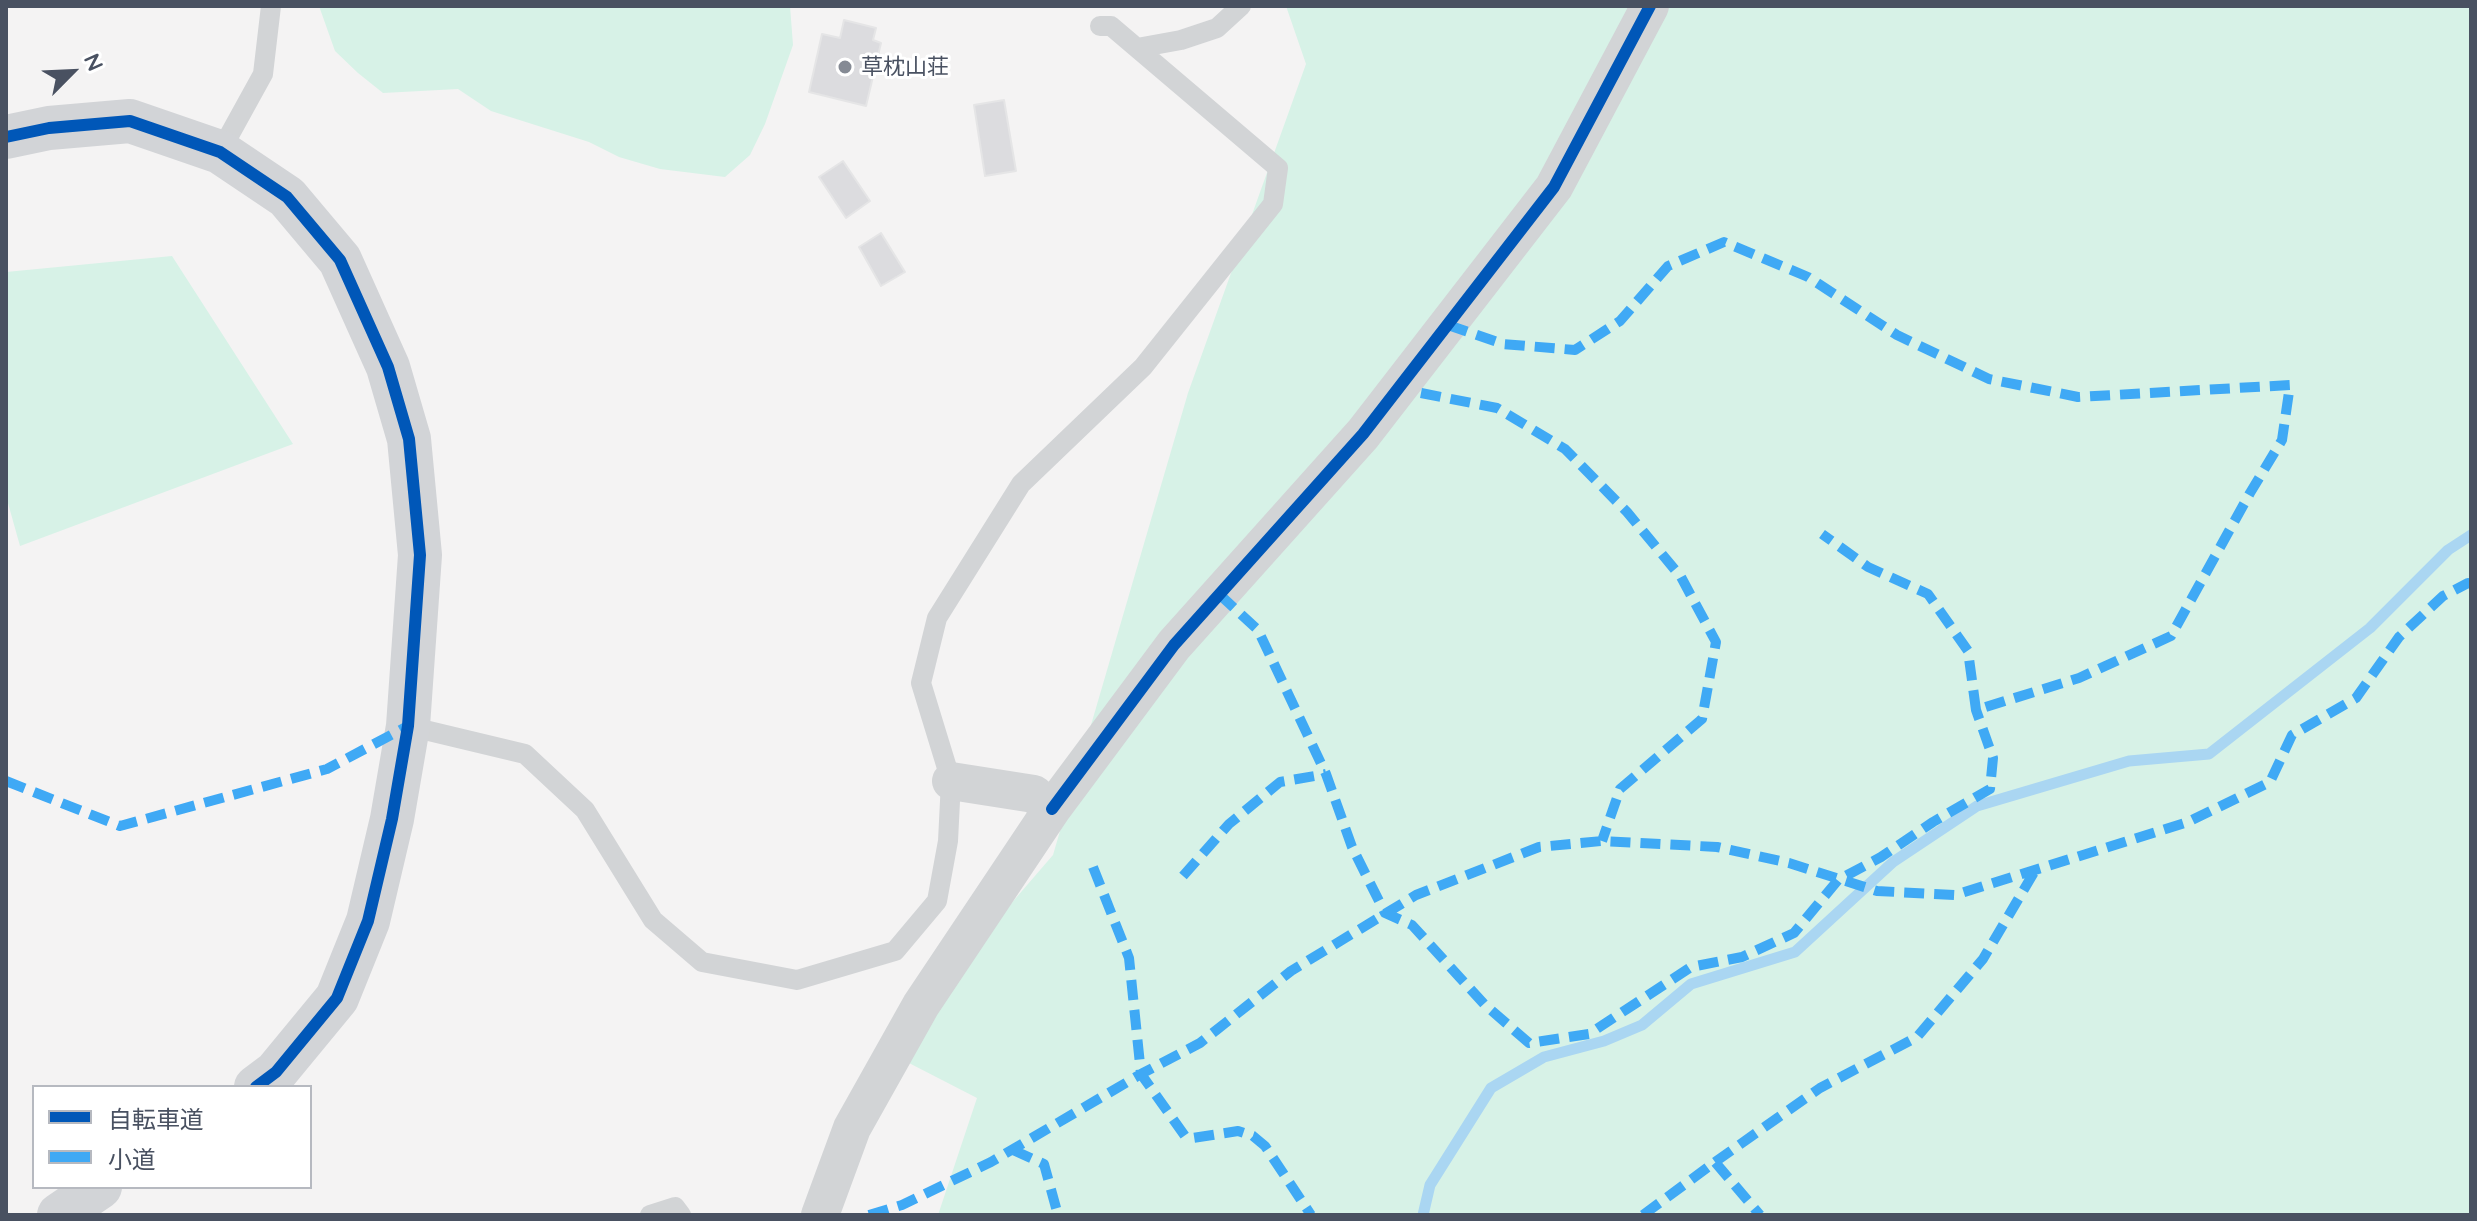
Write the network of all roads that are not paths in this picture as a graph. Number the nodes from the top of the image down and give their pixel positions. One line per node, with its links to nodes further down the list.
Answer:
1 (271, 6): 7 (lane)
2 (1241, 6): 5 (lane)
3 (1650, 6): 10 (street)
4 (1100, 26): 5 (lane)
5 (1137, 48): 9 (lane)
6 (6, 137): 7 (street)
7 (220, 152): 8 (street)
8 (408, 726): 9 (lane); 11 (street)
9 (951, 781): 10 (street)
10 (1052, 809): 16 (street)
11 (259, 1085)
12 (97, 1189): 13 (street)
13 (59, 1215)
14 (650, 1215): 15 (lane)
15 (681, 1215)
16 (820, 1215)

